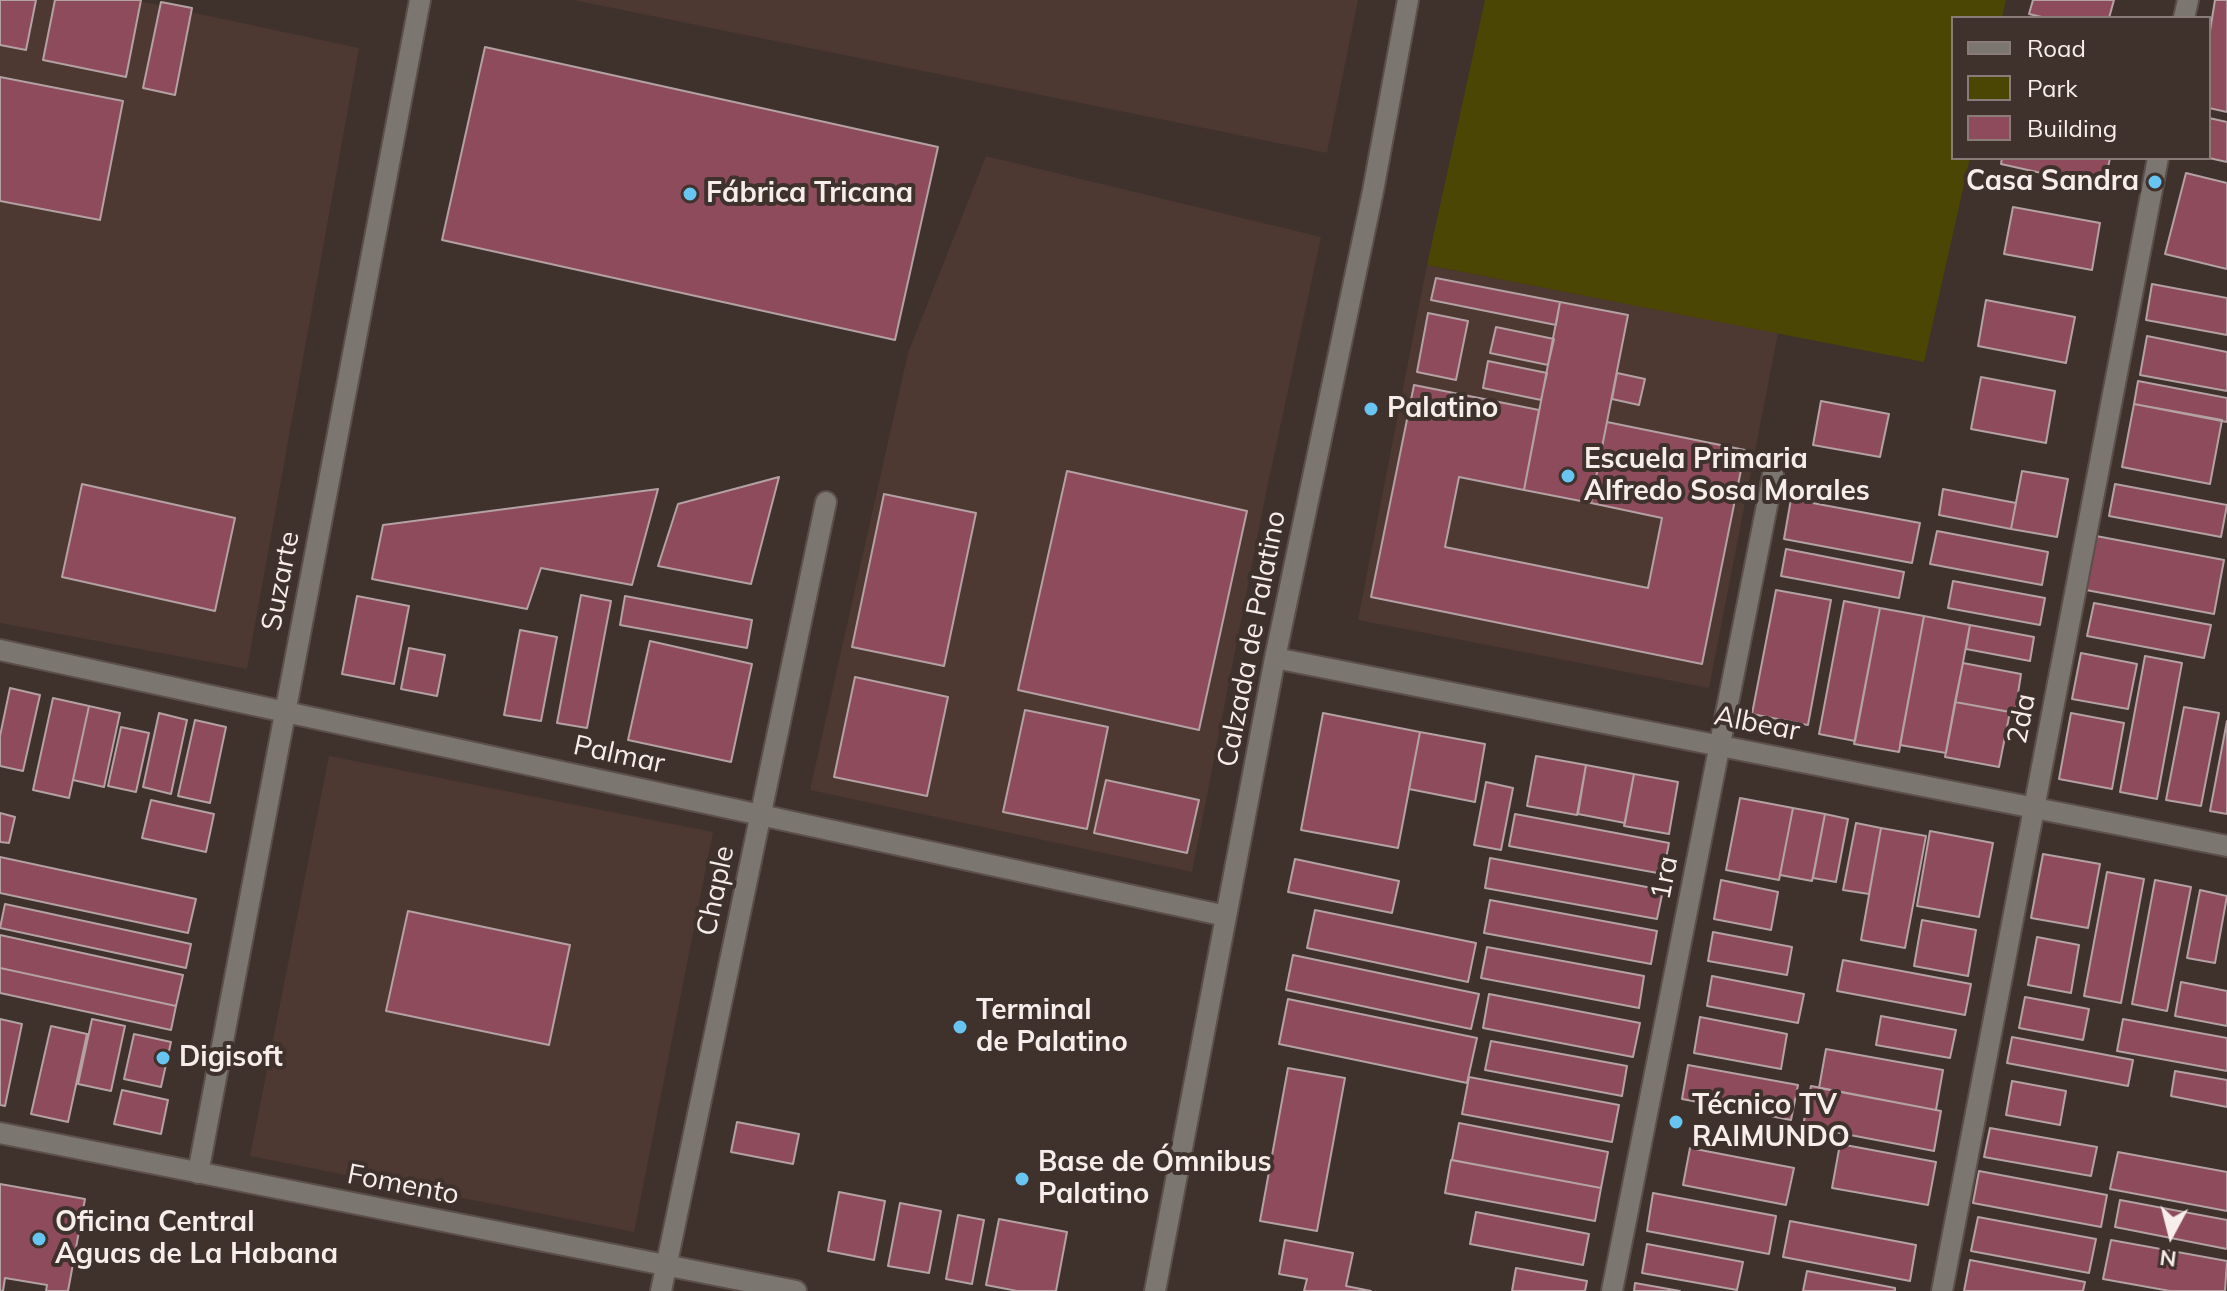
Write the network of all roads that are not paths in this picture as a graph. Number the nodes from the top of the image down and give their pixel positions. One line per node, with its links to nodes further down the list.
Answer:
1 (420, 0): 8 (street, Suzarte)
2 (1408, 0): 7 (street, Calzada de Palatino)
3 (2158, 160): 10 (street, 2da)
4 (1773, 475): 9 (street, 1ra)
5 (826, 502): 11 (street, Chaple)
6 (0, 650): 8 (street, Palmar)
7 (1275, 658): 9 (street, Albear); 13 (street, Calzada de Palatino)
8 (285, 712): 11 (street, Palmar); 15 (street, Suzarte)
9 (1720, 746): 10 (street, Albear); 20 (street, 1ra)
10 (2034, 808): 12 (street, Albear); 21 (street, 2da)
11 (760, 815): 13 (street, Palmar); 16 (street, Chaple)
12 (2227, 846)
13 (1226, 916): 19 (street, Calzada de Palatino)
14 (0, 1133): 15 (street, Fomento)
15 (198, 1173): 16 (street, Fomento)
16 (666, 1265): 17 (street, Chaple); 18 (street, Fomento)
17 (661, 1291)
18 (796, 1291)
19 (1155, 1291)
20 (1612, 1291)
21 (1942, 1291)

